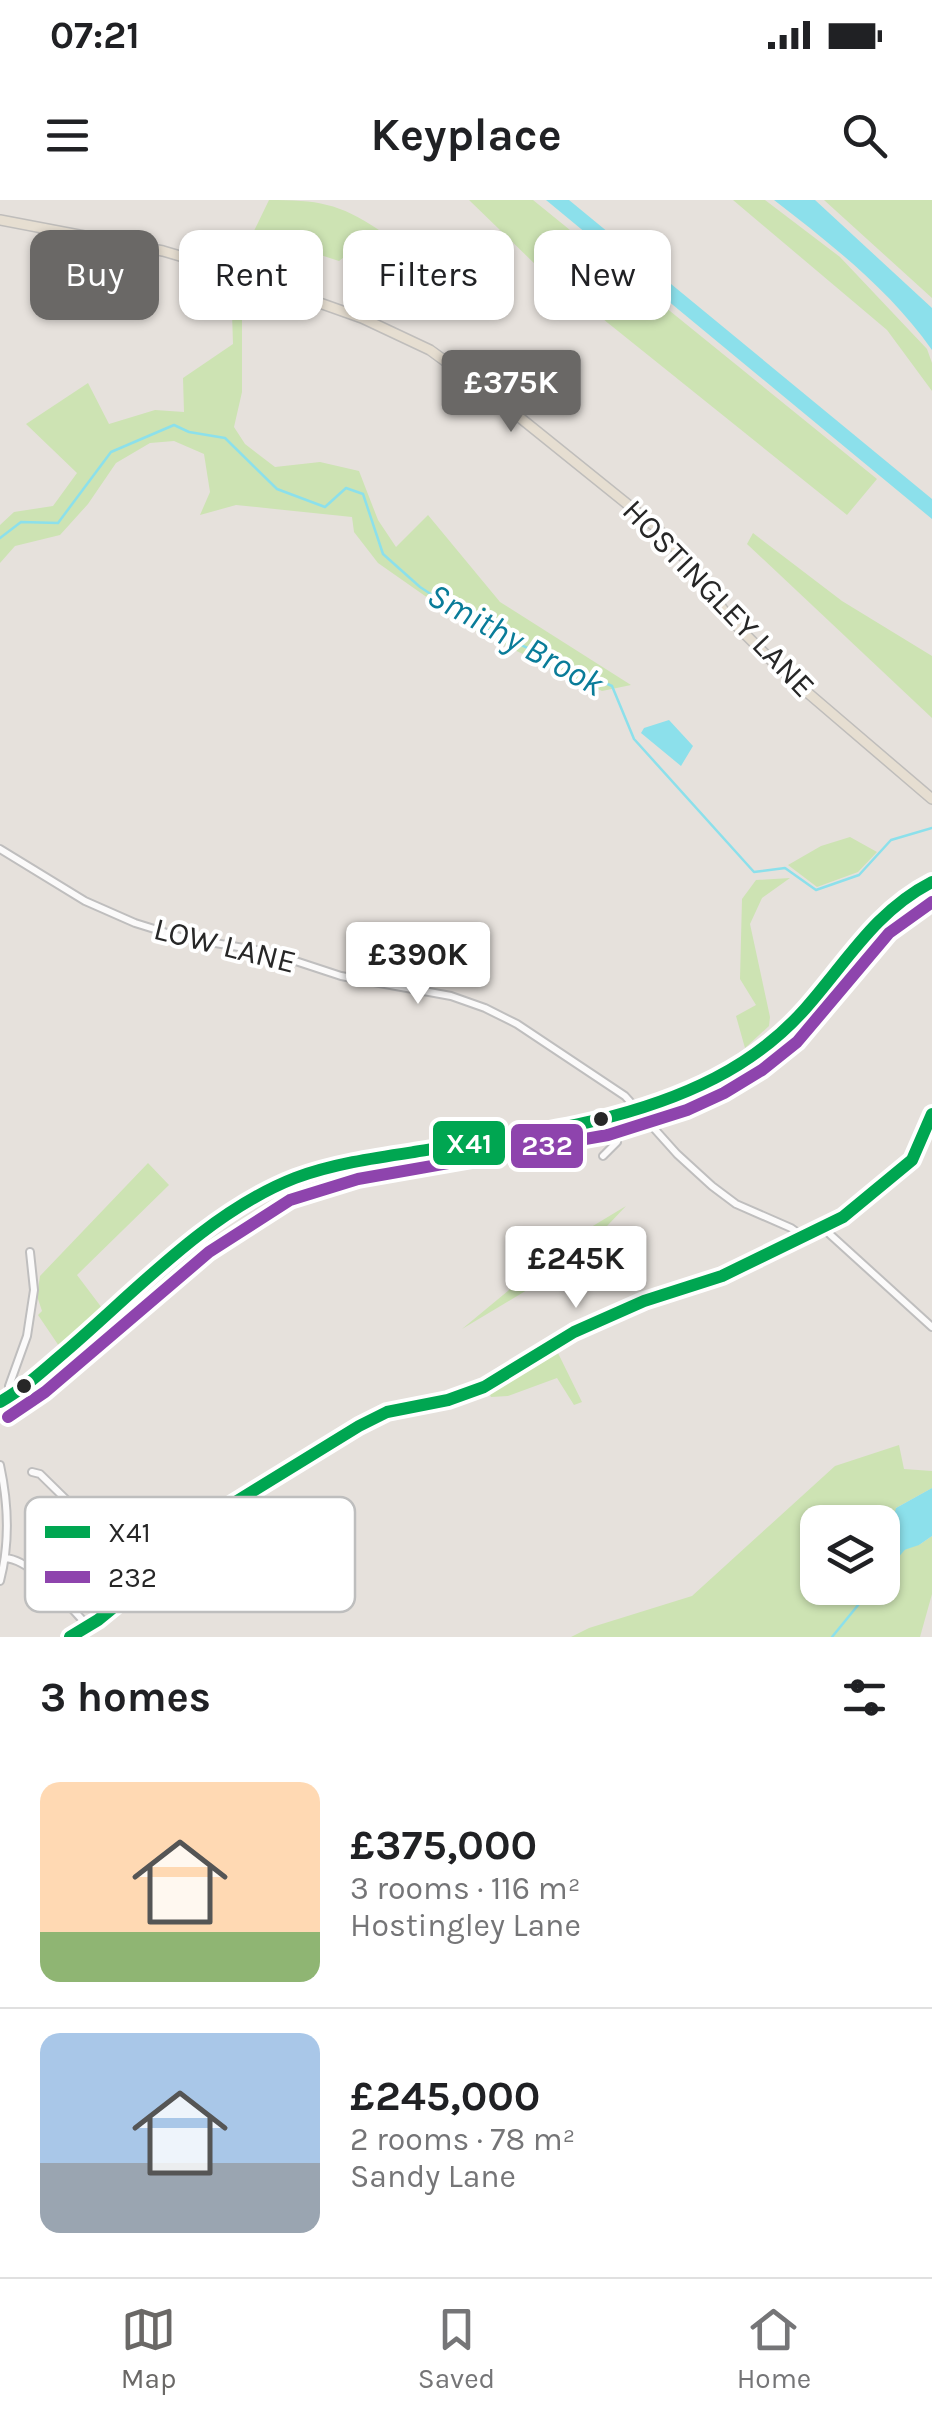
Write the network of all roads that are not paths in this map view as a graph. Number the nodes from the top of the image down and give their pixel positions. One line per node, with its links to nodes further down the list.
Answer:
1 (0, 220): 2 (main road, HOSTINGLEY LANE)
2 (932, 798)
3 (0, 849): 5 (street, LOW LANE)
4 (932, 882): 5 (highway)
5 (636, 1107): 7 (highway); 10 (street, LOW LANE)
6 (932, 1114): 9 (street)
7 (603, 1116): 8 (street); 13 (highway)
8 (603, 1156)
9 (823, 1228): 10 (street); 12 (street)
10 (805, 1238): 18 (street)
11 (30, 1252): 13 (street)
12 (932, 1327)
13 (6, 1399)
14 (0, 1465): 16 (street)
15 (32, 1472): 17 (street)
16 (4, 1496): 19 (street)
17 (64, 1497)
18 (244, 1497)
19 (4, 1558): 20 (street); 21 (street)
20 (25, 1564)
21 (0, 1581)
22 (75, 1612): 24 (street)
23 (107, 1612): 24 (street)
24 (89, 1627): 25 (street)
25 (70, 1637)

